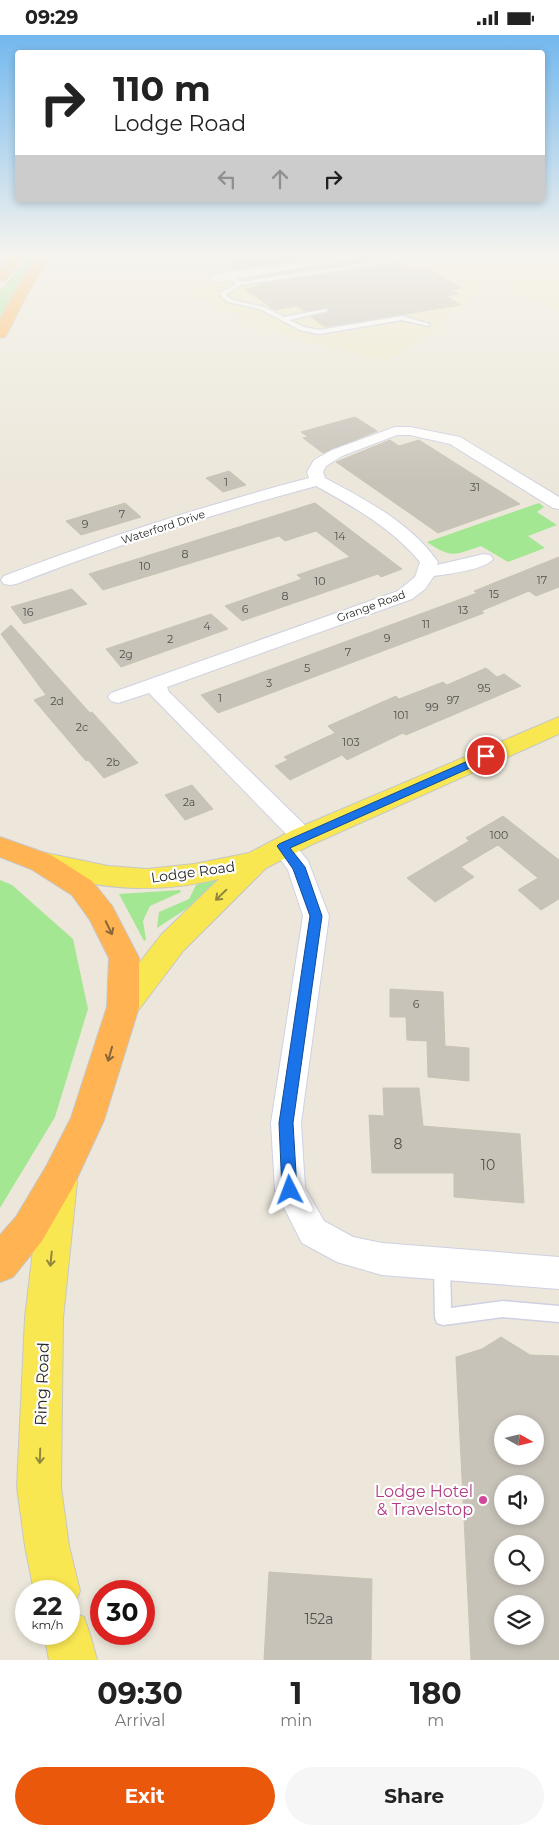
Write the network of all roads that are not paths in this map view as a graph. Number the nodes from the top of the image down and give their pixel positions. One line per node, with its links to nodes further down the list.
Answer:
1 (318, 481): 2 (street); 4 (street); 5 (street, Waterford Drive)
2 (559, 504)
3 (484, 559): 4 (street)
4 (428, 572): 6 (street, Grange Road)
5 (10, 580)
6 (156, 684): 7 (street, Grange Road); 9 (street)
7 (118, 697)
8 (559, 725): 9 (main road, Lodge Road)
9 (293, 842): 11 (main road, Lodge Road); 16 (street)
10 (0, 847): 12 (highway)
11 (256, 861): 12 (main road, Lodge Road); 13 (main road, Lodge Road, one-way to 13)
12 (41, 862): 13 (highway, one-way to 13)
13 (123, 1007): 14 (highway, one-way to 14)
14 (60, 1176): 15 (highway); 19 (main road, Ring Road, one-way to 19)
15 (0, 1264)
16 (442, 1265): 17 (street); 18 (lane)
17 (559, 1273)
18 (559, 1314)
19 (54, 1580)
20 (70, 1645): 21 (main road)
21 (73, 1660)

